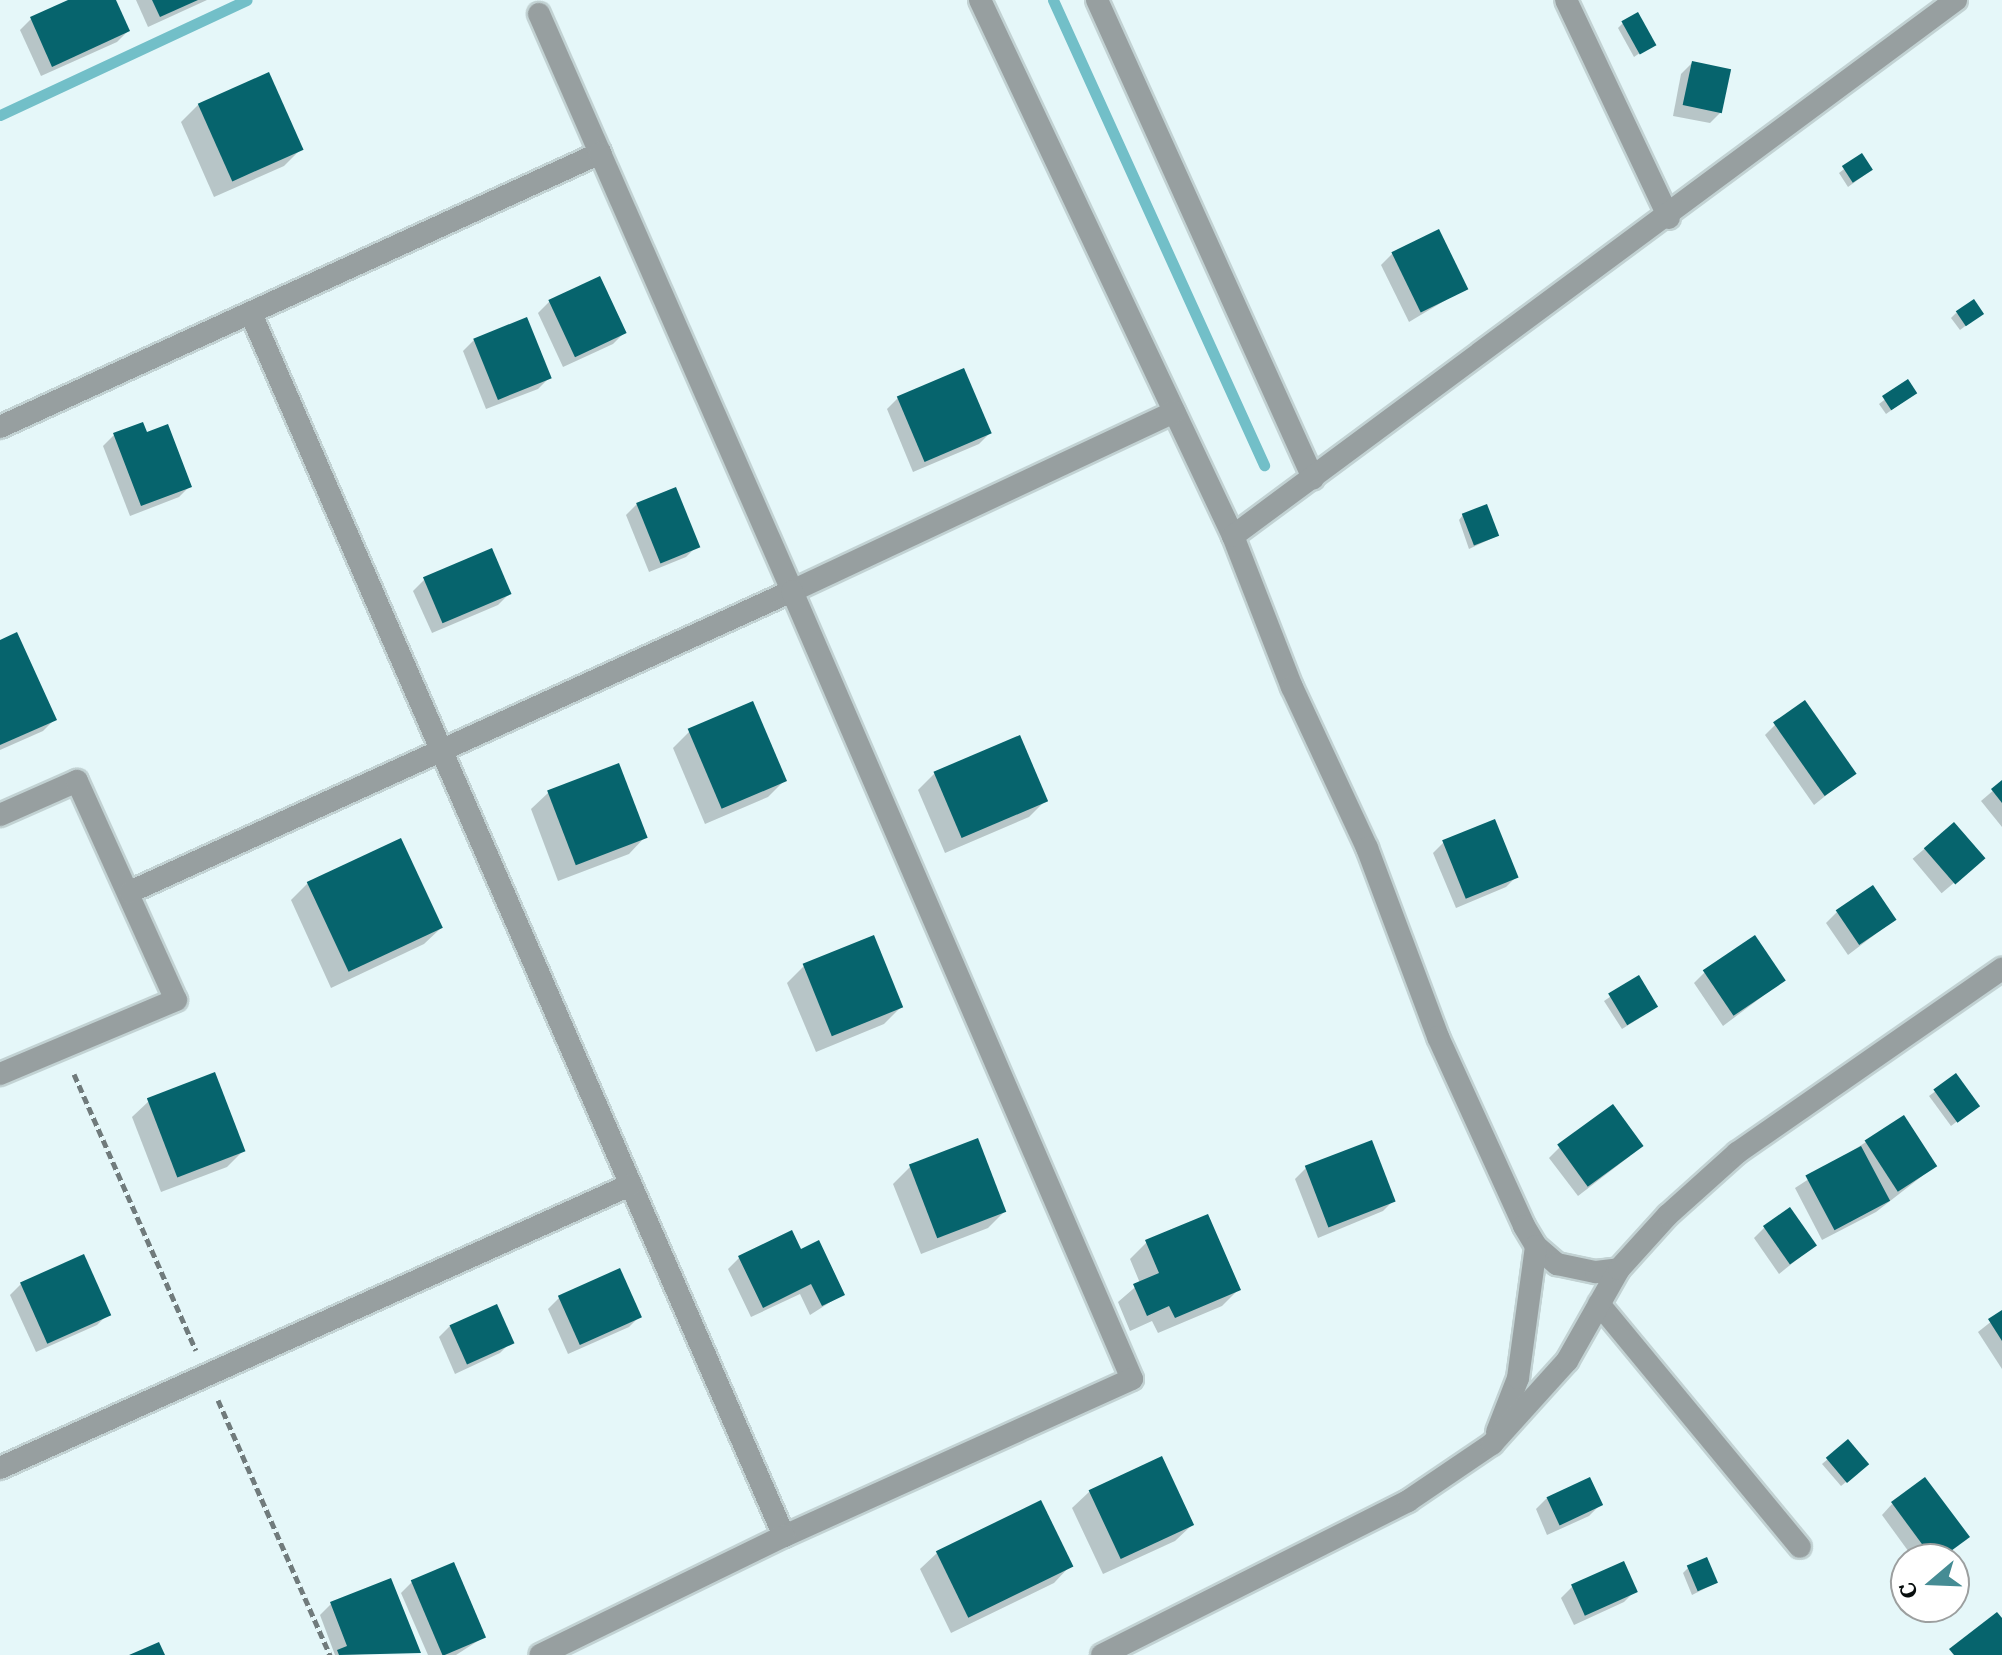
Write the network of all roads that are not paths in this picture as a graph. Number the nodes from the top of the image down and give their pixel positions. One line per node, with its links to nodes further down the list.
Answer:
1 (980, 0): 9 (lane)
2 (1097, 0): 11 (lane)
3 (1566, 0): 7 (lane)
4 (1956, 0): 7 (lane)
5 (539, 14): 6 (lane)
6 (600, 153): 8 (lane); 13 (lane)
7 (1669, 218): 11 (lane)
8 (252, 316): 10 (lane); 14 (lane)
9 (1174, 412): 12 (lane); 13 (lane)
10 (0, 427)
11 (1313, 478): 12 (lane)
12 (1233, 536): 20 (lane)
13 (792, 591): 14 (lane); 25 (lane)
14 (439, 751): 16 (lane); 19 (lane)
15 (0, 815): 16 (lane)
16 (130, 892): 18 (lane)
17 (2002, 969): 21 (lane)
18 (0, 1074)
19 (630, 1185): 24 (lane); 25 (lane)
20 (1536, 1246): 21 (lane); 23 (lane)
21 (1619, 1269): 22 (lane)
22 (1599, 1304): 23 (lane); 26 (lane)
23 (1492, 1444): 28 (lane)
24 (0, 1468)
25 (784, 1536): 27 (lane)
26 (1800, 1547)
27 (540, 1655)
28 (1102, 1655)

